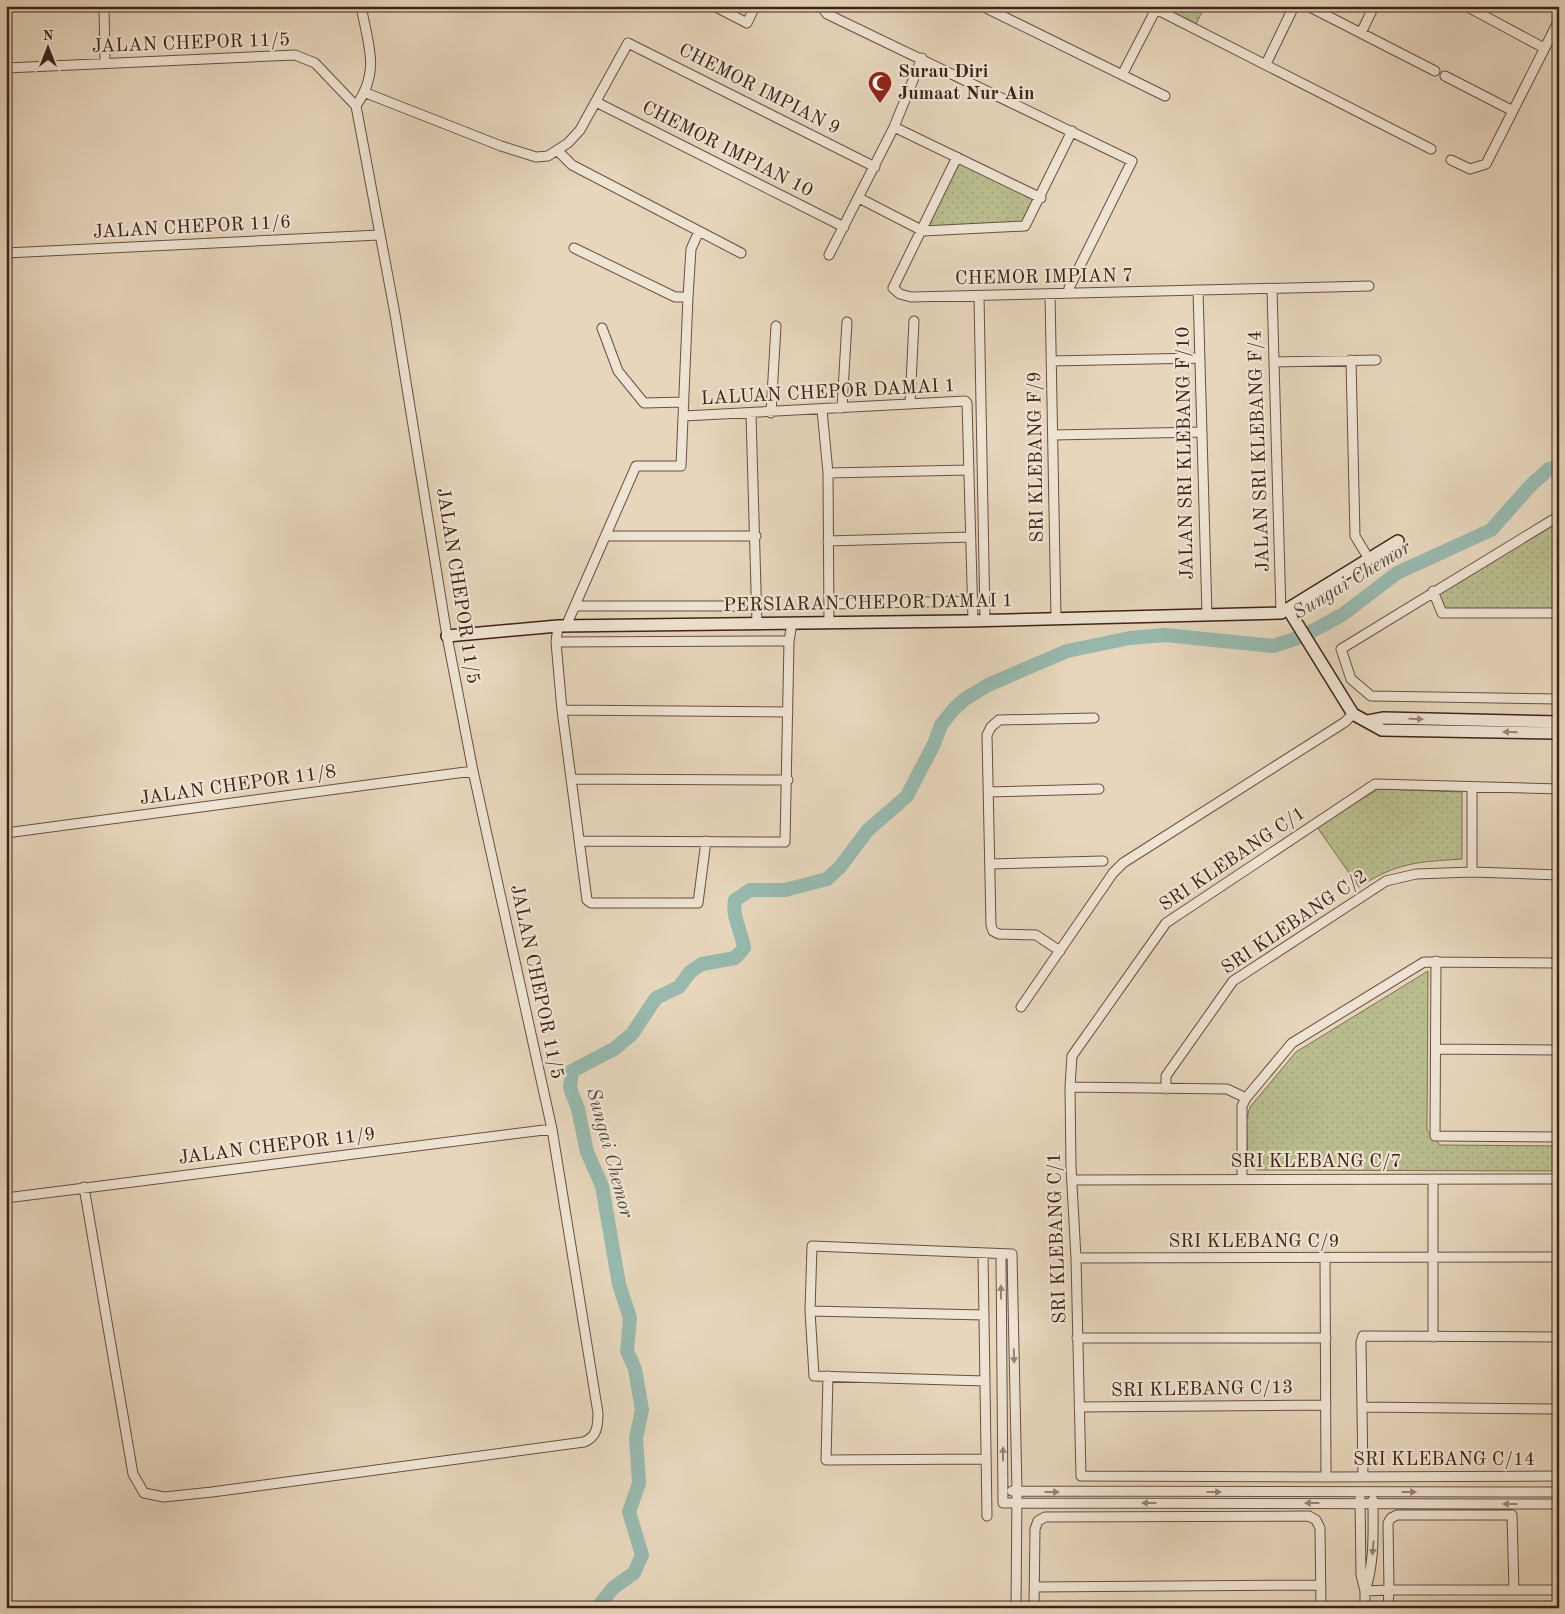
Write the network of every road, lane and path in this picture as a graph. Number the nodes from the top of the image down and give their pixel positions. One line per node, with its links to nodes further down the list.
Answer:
1 (104, 6): 16 (street)
2 (361, 6): 22 (street)
3 (714, 6): 4 (street)
4 (755, 6)
5 (982, 6): 20 (street)
6 (1294, 6): 17 (street)
7 (1308, 6): 13 (street)
8 (1374, 6): 13 (street)
9 (1466, 6): 14 (street)
10 (1153, 8): 17 (street); 20 (street)
11 (826, 9): 15 (street)
12 (1559, 20): 14 (street)
13 (1361, 33): 19 (street)
14 (1544, 48): 26 (street)
15 (922, 58): 27 (street); 28 (street)
16 (106, 63): 18 (street, JALAN CHEPOR 11/5); 25 (street, JALAN CHEPOR 11/5)
17 (1266, 64): 29 (street)
18 (6, 68)
19 (1435, 71)
20 (1122, 76): 23 (street)
21 (1446, 76): 26 (street)
22 (366, 93): 25 (street); 30 (street)
23 (1165, 96)
24 (596, 102): 30 (street); 33 (street, CHEMOR IMPIAN 9); 36 (street, CHEMOR IMPIAN 10)
25 (356, 106): 39 (street, JALAN CHEPOR 11/5)
26 (1513, 111): 32 (street)
27 (894, 127): 31 (street); 33 (street)
28 (1072, 131): 35 (street); 45 (street)
29 (1430, 149)
30 (558, 151): 37 (street)
31 (957, 157): 35 (street); 38 (street)
32 (1451, 160)
33 (874, 166): 34 (street)
34 (859, 198): 36 (street); 38 (street)
35 (1041, 198): 38 (street)
36 (844, 227): 43 (street)
37 (699, 231): 42 (street); 50 (street, LALUAN CHEPOR DAMAI 1)
38 (923, 231): 49 (street, CHEMOR IMPIAN 7)
39 (379, 235): 41 (street, JALAN CHEPOR 11/6); 93 (street, JALAN CHEPOR 11/5)
40 (574, 248): 50 (street)
41 (6, 252)
42 (741, 253)
43 (829, 255)
44 (1370, 286): 46 (street, CHEMOR IMPIAN 7)
45 (1069, 288)
46 (1272, 289): 47 (street, CHEMOR IMPIAN 7); 59 (street, JALAN SRI KLEBANG F/4)
47 (1198, 290): 48 (street, CHEMOR IMPIAN 7); 55 (street, JALAN SRI KLEBANG F/10)
48 (1050, 294): 49 (street, CHEMOR IMPIAN 7); 58 (street, SRI KLEBANG F/9)
49 (979, 296): 88 (street)
50 (688, 297): 60 (street, LALUAN CHEPOR DAMAI 1)
51 (914, 321): 61 (street)
52 (847, 322): 62 (street)
53 (776, 326): 64 (street)
54 (602, 328): 60 (street)
55 (1200, 358): 58 (street); 67 (street, JALAN SRI KLEBANG F/10)
56 (1351, 360): 57 (street); 59 (street); 77 (street)
57 (1376, 360)
58 (1051, 362): 68 (street, SRI KLEBANG F/9)
59 (1274, 362): 83 (street, JALAN SRI KLEBANG F/4)
60 (684, 402): 66 (street, LALUAN CHEPOR DAMAI 1)
61 (910, 404): 62 (street, LALUAN CHEPOR DAMAI 1); 69 (street, LALUAN CHEPOR DAMAI 1)
62 (842, 408): 63 (street, LALUAN CHEPOR DAMAI 1)
63 (822, 410): 64 (street, LALUAN CHEPOR DAMAI 1); 70 (street)
64 (771, 412): 65 (street, LALUAN CHEPOR DAMAI 1)
65 (751, 414): 66 (street, LALUAN CHEPOR DAMAI 1); 73 (street)
66 (684, 416): 72 (street, LALUAN CHEPOR DAMAI 1)
67 (1202, 432): 68 (street); 85 (street, JALAN SRI KLEBANG F/10)
68 (1054, 435): 86 (street, SRI KLEBANG F/9)
69 (968, 470): 70 (street); 74 (street, LALUAN CHEPOR DAMAI 1)
70 (828, 473): 75 (street)
71 (1559, 516): 78 (street)
72 (606, 536): 73 (street); 81 (street, LALUAN CHEPOR DAMAI 1)
73 (756, 536): 82 (street)
74 (970, 537): 75 (street); 79 (street, LALUAN CHEPOR DAMAI 1)
75 (828, 541): 80 (street)
76 (1398, 541): 77 (street)
77 (1368, 559): 83 (street)
78 (1433, 591): 84 (street); 96 (street)
79 (972, 601): 80 (street); 87 (street, LALUAN CHEPOR DAMAI 1)
80 (829, 604): 90 (street)
81 (575, 606): 82 (street); 92 (street, LALUAN CHEPOR DAMAI 1)
82 (757, 606): 91 (street)
83 (1285, 611): 85 (street, PERSIARAN CHEPOR DAMAI 1); 99 (street)
84 (1559, 613)
85 (1207, 615): 86 (street, PERSIARAN CHEPOR DAMAI 1)
86 (1056, 618): 88 (street, PERSIARAN CHEPOR DAMAI 1)
87 (972, 620): 88 (street, PERSIARAN CHEPOR DAMAI 1); 90 (street, PERSIARAN CHEPOR DAMAI 1)
88 (985, 620)
89 (792, 623): 90 (street, PERSIARAN CHEPOR DAMAI 1); 91 (street, PERSIARAN CHEPOR DAMAI 1); 94 (street)
90 (829, 623)
91 (757, 624): 92 (street, PERSIARAN CHEPOR DAMAI 1)
92 (562, 626): 93 (street, PERSIARAN CHEPOR DAMAI 1); 95 (street, LALUAN CHEPOR DAMAI 1)
93 (447, 636): 104 (street, JALAN CHEPOR 11/5)
94 (789, 641): 95 (street); 98 (street)
95 (556, 642): 97 (street, LALUAN CHEPOR DAMAI 1)
96 (1559, 698)
97 (562, 710): 98 (street); 105 (street, LALUAN CHEPOR DAMAI 1)
98 (788, 712): 106 (street)
99 (1353, 714): 101 (street); 118 (street)
100 (1094, 718): 110 (street)
101 (1368, 721): 102 (street, one-way to 102); 103 (street, one-way to 101)
102 (1559, 722)
103 (1559, 733)
104 (473, 772): 111 (street, JALAN CHEPOR 11/8); 127 (street, JALAN CHEPOR 11/5)
105 (571, 779): 106 (street); 112 (street, LALUAN CHEPOR DAMAI 1)
106 (788, 780): 113 (street)
107 (1472, 787): 109 (street, SRI KLEBANG C/1); 116 (street); 124 (street, SRI KLEBANG C/1)
108 (1099, 789): 110 (street)
109 (1559, 789)
110 (988, 792): 115 (street)
111 (6, 832)
112 (580, 841): 113 (street); 113 (street, LALUAN CHEPOR DAMAI 1)
113 (706, 841)
114 (1103, 861): 115 (street)
115 (990, 864): 118 (street)
116 (1472, 872): 117 (street, SRI KLEBANG C/2); 125 (street, SRI KLEBANG C/2)
117 (1559, 875)
118 (1060, 951): 121 (street)
119 (1436, 961): 120 (street); 122 (street); 126 (street)
120 (1559, 963)
121 (1021, 1008)
122 (1436, 1049): 123 (street); 128 (street)
123 (1559, 1050)
124 (1070, 1087): 125 (street); 132 (street, SRI KLEBANG C/1)
125 (1166, 1088): 126 (street)
126 (1246, 1098): 129 (street)
127 (552, 1129): 133 (street, JALAN CHEPOR 11/9); 133 (street, JALAN CHEPOR 11/5)
128 (1559, 1137)
129 (1242, 1178): 130 (street, SRI KLEBANG C/7); 132 (street, SRI KLEBANG C/7)
130 (1433, 1178): 131 (street, SRI KLEBANG C/7); 137 (street)
131 (1559, 1179)
132 (1073, 1180): 139 (street, SRI KLEBANG C/1)
133 (84, 1188): 134 (street, JALAN CHEPOR 11/9)
134 (6, 1198)
135 (983, 1253): 136 (street); 141 (street); 142 (street)
136 (1001, 1254): 157 (street, one-way to 136); 158 (street, one-way to 158)
137 (1433, 1257): 138 (street, SRI KLEBANG C/9); 140 (street, SRI KLEBANG C/9); 143 (street)
138 (1559, 1257)
139 (1076, 1258): 140 (street, SRI KLEBANG C/9); 145 (street, SRI KLEBANG C/1)
140 (1325, 1258): 146 (street)
141 (810, 1312): 142 (street); 147 (street)
142 (984, 1315): 148 (street)
143 (1433, 1337): 144 (street); 151 (street)
144 (1559, 1337)
145 (1077, 1338): 146 (street); 150 (street, SRI KLEBANG C/1)
146 (1326, 1338): 149 (street)
147 (828, 1376): 148 (street); 153 (street)
148 (985, 1381): 153 (street)
149 (1326, 1405): 150 (street, SRI KLEBANG C/13); 150 (street, SRI KLEBANG C/1)
150 (1079, 1407)
151 (1362, 1407): 152 (street); 156 (street)
152 (1559, 1408)
153 (986, 1459): 166 (street)
154 (1329, 1476): 156 (street, SRI KLEBANG C/14)
155 (1559, 1476): 156 (street, SRI KLEBANG C/14)
156 (1363, 1477)
157 (1003, 1491): 158 (street); 162 (street)
158 (1016, 1492): 159 (street, one-way to 159); 162 (street)
159 (1360, 1492): 160 (street); 163 (street)
160 (1373, 1492): 161 (street, one-way to 161); 164 (street)
161 (1559, 1492)
162 (1016, 1503): 163 (street, one-way to 162); 173 (street)
163 (1360, 1504): 164 (street); 172 (street)
164 (1373, 1504): 165 (street, one-way to 164); 172 (street, one-way to 172)
165 (1559, 1504)
166 (987, 1516)
167 (1321, 1585): 168 (street); 168 (street); 175 (street)
168 (1034, 1587): 174 (street)
169 (1388, 1590): 170 (street); 170 (street); 172 (street); 177 (street)
170 (1514, 1590): 171 (street)
171 (1559, 1590)
172 (1365, 1591): 176 (street)
173 (1016, 1608)
174 (1034, 1608)
175 (1321, 1608)
176 (1365, 1608)
177 (1388, 1608)

